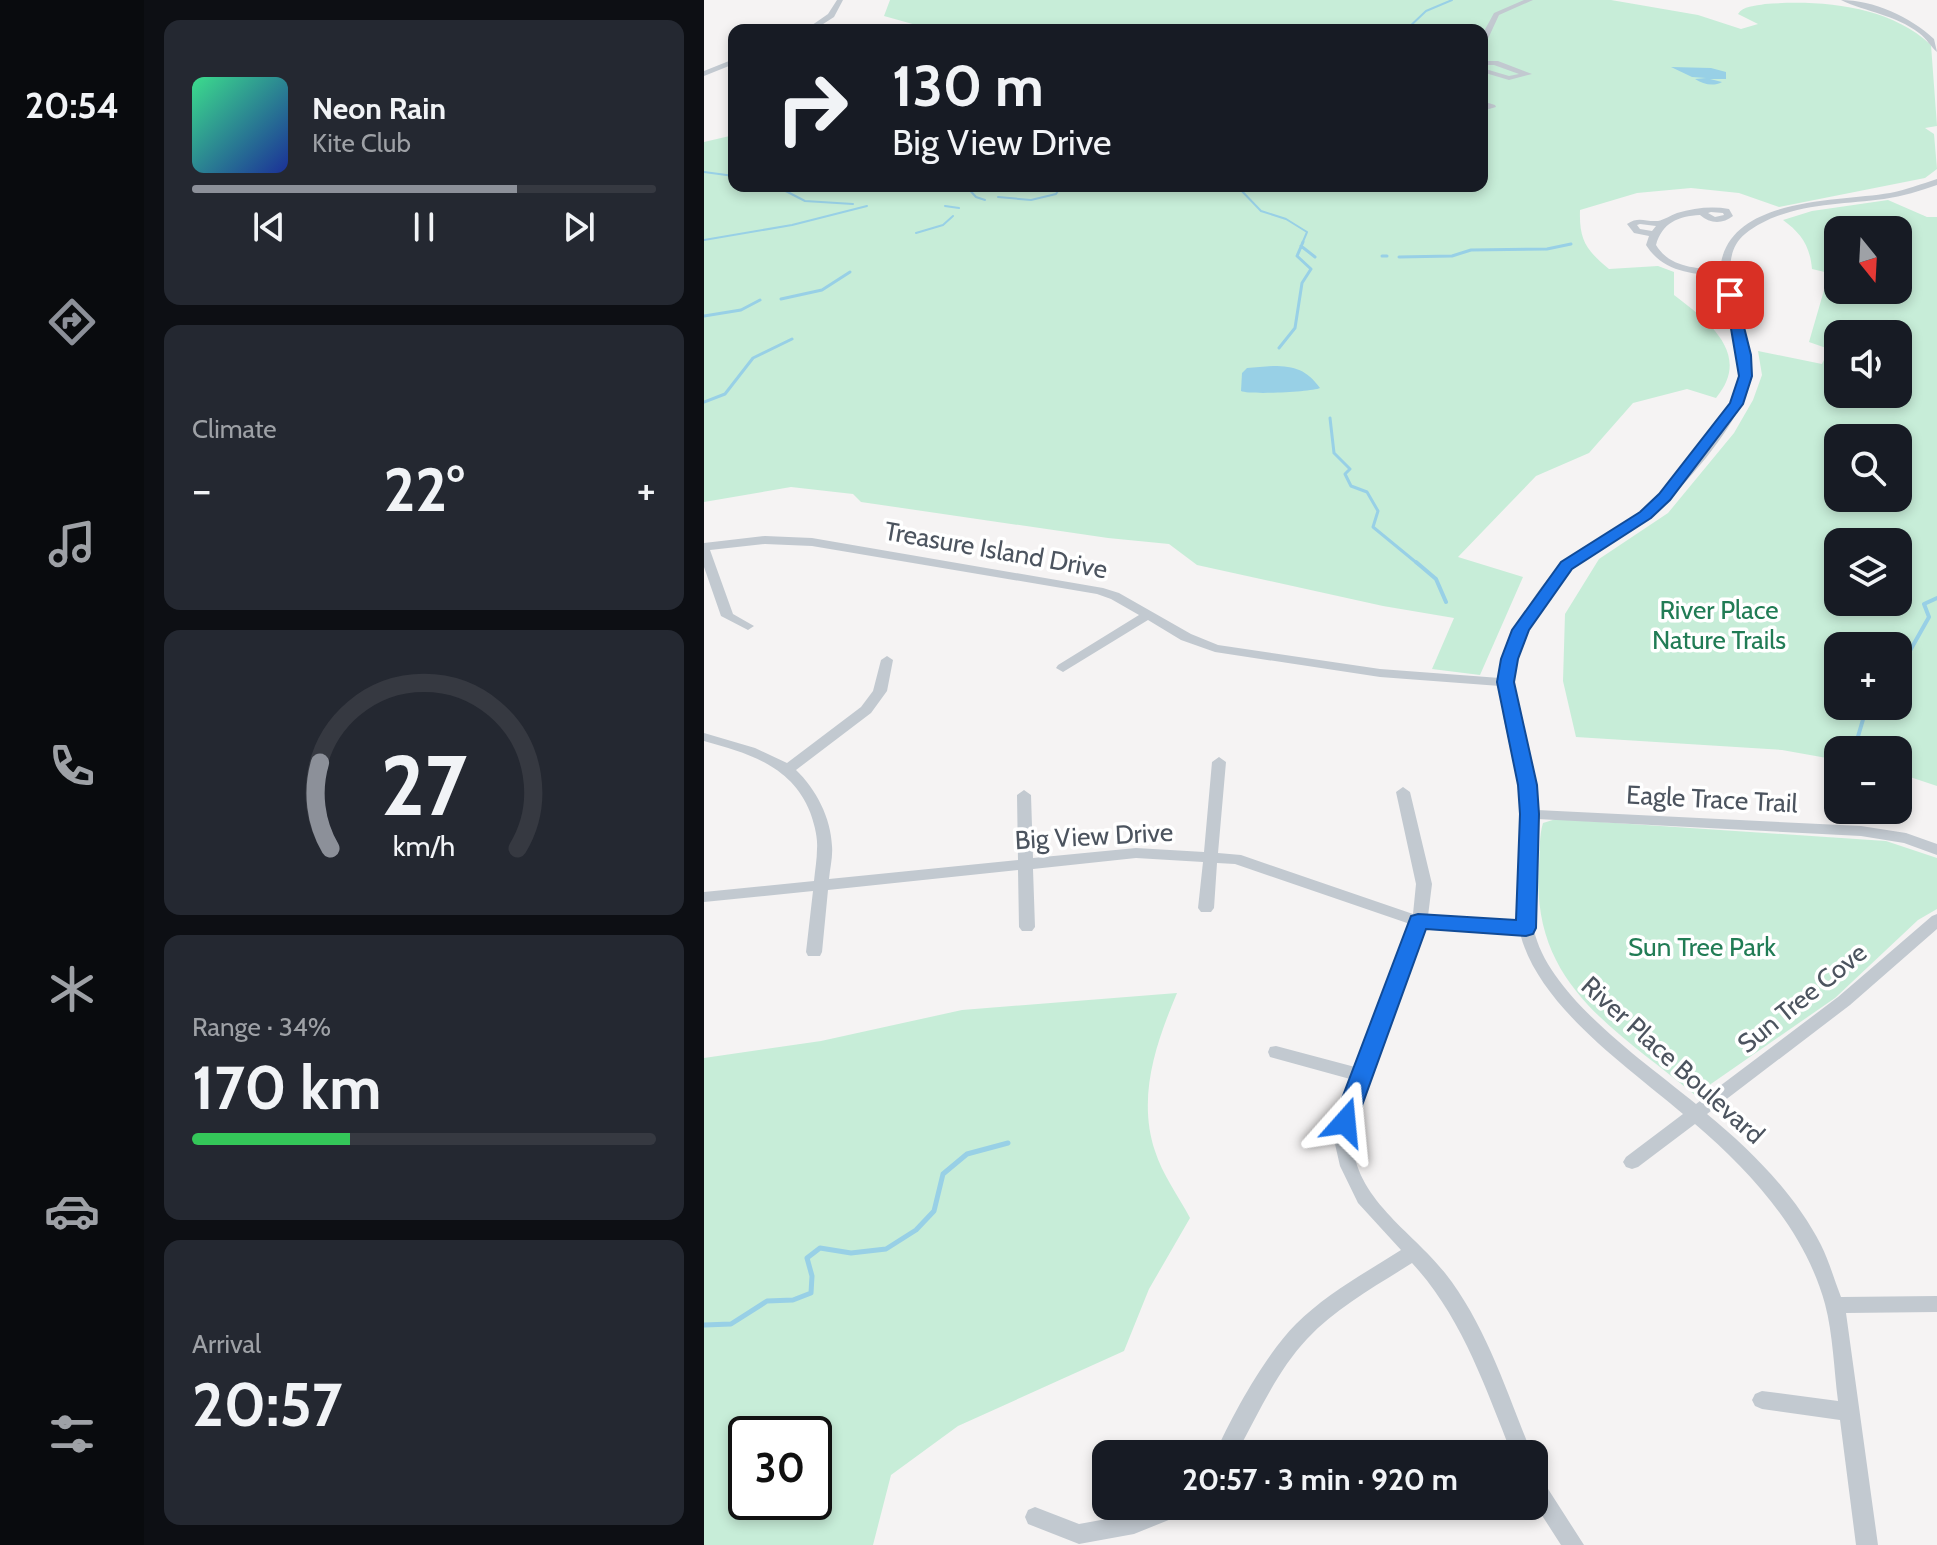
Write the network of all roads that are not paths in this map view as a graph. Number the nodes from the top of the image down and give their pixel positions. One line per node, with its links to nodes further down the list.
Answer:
1 (840, 0): 4 (street)
2 (1530, 0): 5 (street)
3 (1844, 0): 6 (street)
4 (818, 24)
5 (1488, 31)
6 (1937, 50)
7 (1488, 63): 9 (street)
8 (728, 64): 10 (street)
9 (1488, 72)
10 (704, 74)
11 (1937, 182): 15 (street)
12 (1704, 212): 13 (street)
13 (1662, 224): 14 (street); 14 (street)
14 (1655, 234): 15 (street)
15 (1724, 270): 21 (street, River Place Boulevard)
16 (704, 548): 17 (street, Treasure Island Drive); 18 (street)
17 (1148, 615): 20 (street); 21 (street, Treasure Island Drive)
18 (748, 626)
19 (887, 660): 24 (street)
20 (1063, 668)
21 (1506, 682): 27 (street, River Place Boulevard)
22 (704, 737): 24 (street)
23 (1219, 762): 29 (street)
24 (789, 768): 31 (street)
25 (1403, 792): 35 (street)
26 (1024, 795): 30 (street)
27 (1530, 814): 28 (street, Eagle Trace Trail); 37 (street, River Place Boulevard)
28 (1937, 850)
29 (1211, 856): 30 (street, Big View Drive); 33 (street); 35 (street, Big View Drive)
30 (1027, 863): 31 (street, Big View Drive); 36 (street)
31 (820, 885): 32 (street, Big View Drive); 38 (street)
32 (704, 897)
33 (1206, 908)
34 (1937, 920): 41 (street, Sun Tree Cove)
35 (1418, 921): 37 (street, Big View Drive); 40 (street)
36 (1027, 927)
37 (1526, 928): 41 (street, River Place Boulevard)
38 (814, 952)
39 (1276, 1052): 40 (street)
40 (1360, 1075): 43 (street)
41 (1697, 1114): 42 (street, Sun Tree Cove); 45 (street, River Place Boulevard)
42 (1632, 1162)
43 (1413, 1252): 48 (street); 49 (street)
44 (1937, 1304): 45 (street)
45 (1835, 1305): 47 (street, River Place Boulevard)
46 (1762, 1400): 47 (street)
47 (1850, 1412): 54 (street, River Place Boulevard)
48 (1233, 1440)
49 (1516, 1440)
50 (1548, 1507): 53 (street)
51 (1035, 1517): 52 (street)
52 (1144, 1520)
53 (1573, 1545)
54 (1868, 1545)

